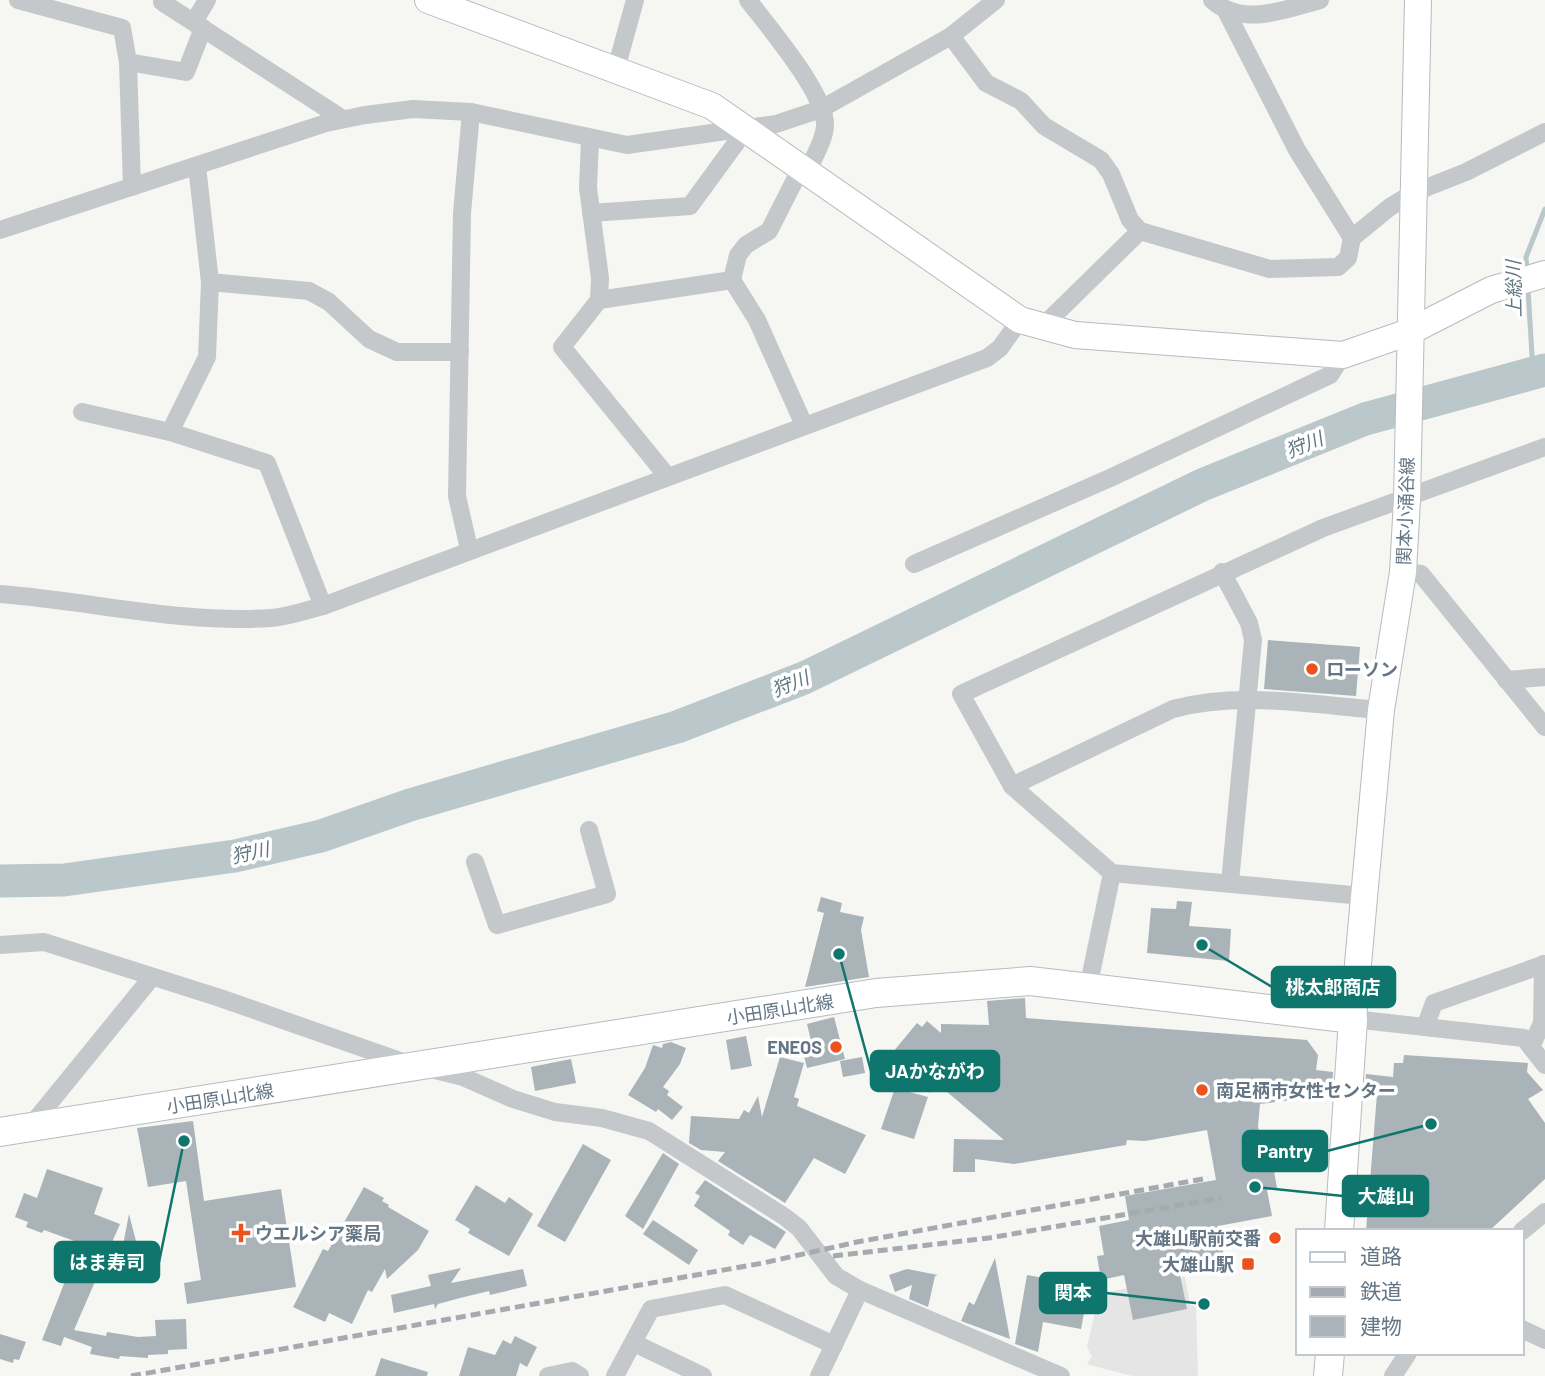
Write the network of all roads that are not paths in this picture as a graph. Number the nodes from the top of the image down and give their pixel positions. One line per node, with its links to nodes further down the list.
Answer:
1 (18, 0): 13 (street)
2 (207, 0): 11 (street)
3 (428, 0): 14 (street)
4 (635, 0): 14 (street)
5 (748, 0): 15 (street)
6 (996, 0): 12 (street)
7 (1320, 0): 10 (street)
8 (1418, 0): 24 (street, 関本小涌谷線)
9 (162, 2): 11 (street)
10 (1219, 6): 28 (street)
11 (198, 25): 13 (street); 17 (street)
12 (951, 36): 15 (street); 27 (street)
13 (128, 62): 23 (street)
14 (616, 69): 18 (street)
15 (821, 108): 18 (street); 22 (street)
16 (471, 112): 17 (street); 20 (street); 35 (street)
17 (343, 119): 21 (street)
18 (747, 128): 20 (street); 22 (street); 25 (street)
19 (1545, 132): 24 (street)
20 (590, 139): 25 (street)
21 (197, 166): 23 (street); 31 (street)
22 (805, 169): 30 (street); 33 (street)
23 (132, 187): 26 (street)
24 (1413, 193): 28 (street); 34 (street, 関本小涌谷線)
25 (592, 213): 32 (street)
26 (0, 230)
27 (1140, 231): 28 (street); 33 (street)
28 (1352, 238)
29 (1545, 274): 34 (street)
30 (732, 280): 32 (street); 38 (street)
31 (210, 282): 35 (street); 39 (street)
32 (599, 300): 41 (street)
33 (1031, 324): 36 (street); 38 (street)
34 (1409, 343): 36 (street); 42 (street, 関本小涌谷線)
35 (460, 352): 43 (street)
36 (1343, 355): 44 (street)
37 (82, 412): 39 (street)
38 (804, 425): 41 (street)
39 (170, 432): 48 (street)
40 (1545, 447): 42 (street)
41 (667, 476): 43 (street)
42 (1408, 495): 45 (street); 46 (street, 関本小涌谷線)
43 (469, 549): 48 (street)
44 (914, 564)
45 (1222, 572): 51 (street); 54 (street)
46 (1403, 572): 50 (street); 52 (street, 関本小涌谷線)
47 (0, 594): 48 (street)
48 (323, 606)
49 (1545, 677): 50 (street)
50 (1506, 680): 53 (street)
51 (1249, 699): 52 (street); 54 (street); 58 (street)
52 (1381, 710): 59 (street, 関本小涌谷線)
53 (1545, 727)
54 (1012, 786): 57 (street)
55 (589, 830): 56 (street)
56 (475, 862)
57 (1112, 873): 58 (street); 63 (street)
58 (1230, 882): 59 (street)
59 (1363, 896): 64 (street, 関本小涌谷線)
60 (0, 945): 62 (street)
61 (1544, 964): 65 (street); 66 (street)
62 (152, 977): 68 (street); 69 (street)
63 (1088, 988): 64 (main road, 小田原山北線); 68 (main road, 小田原山北線)
64 (1353, 1019): 65 (street); 72 (main road)
65 (1425, 1027): 66 (street)
66 (1531, 1047): 67 (street)
67 (1545, 1065)
68 (422, 1067): 69 (main road, 小田原山北線); 74 (street)
69 (29, 1128): 70 (main road, 小田原山北線)
70 (0, 1132)
71 (1545, 1212): 73 (street)
72 (1339, 1229)
73 (1524, 1229)
74 (860, 1290): 78 (street); 86 (street)
75 (1524, 1330): 76 (street)
76 (1545, 1340)
77 (634, 1343): 78 (street); 83 (street); 84 (street)
78 (834, 1345): 85 (street)
79 (1330, 1355): 87 (main road)
80 (1407, 1355): 88 (street)
81 (548, 1376): 82 (street)
82 (580, 1376)
83 (615, 1376)
84 (703, 1376)
85 (819, 1376)
86 (1061, 1376)
87 (1328, 1376)
88 (1393, 1376)

